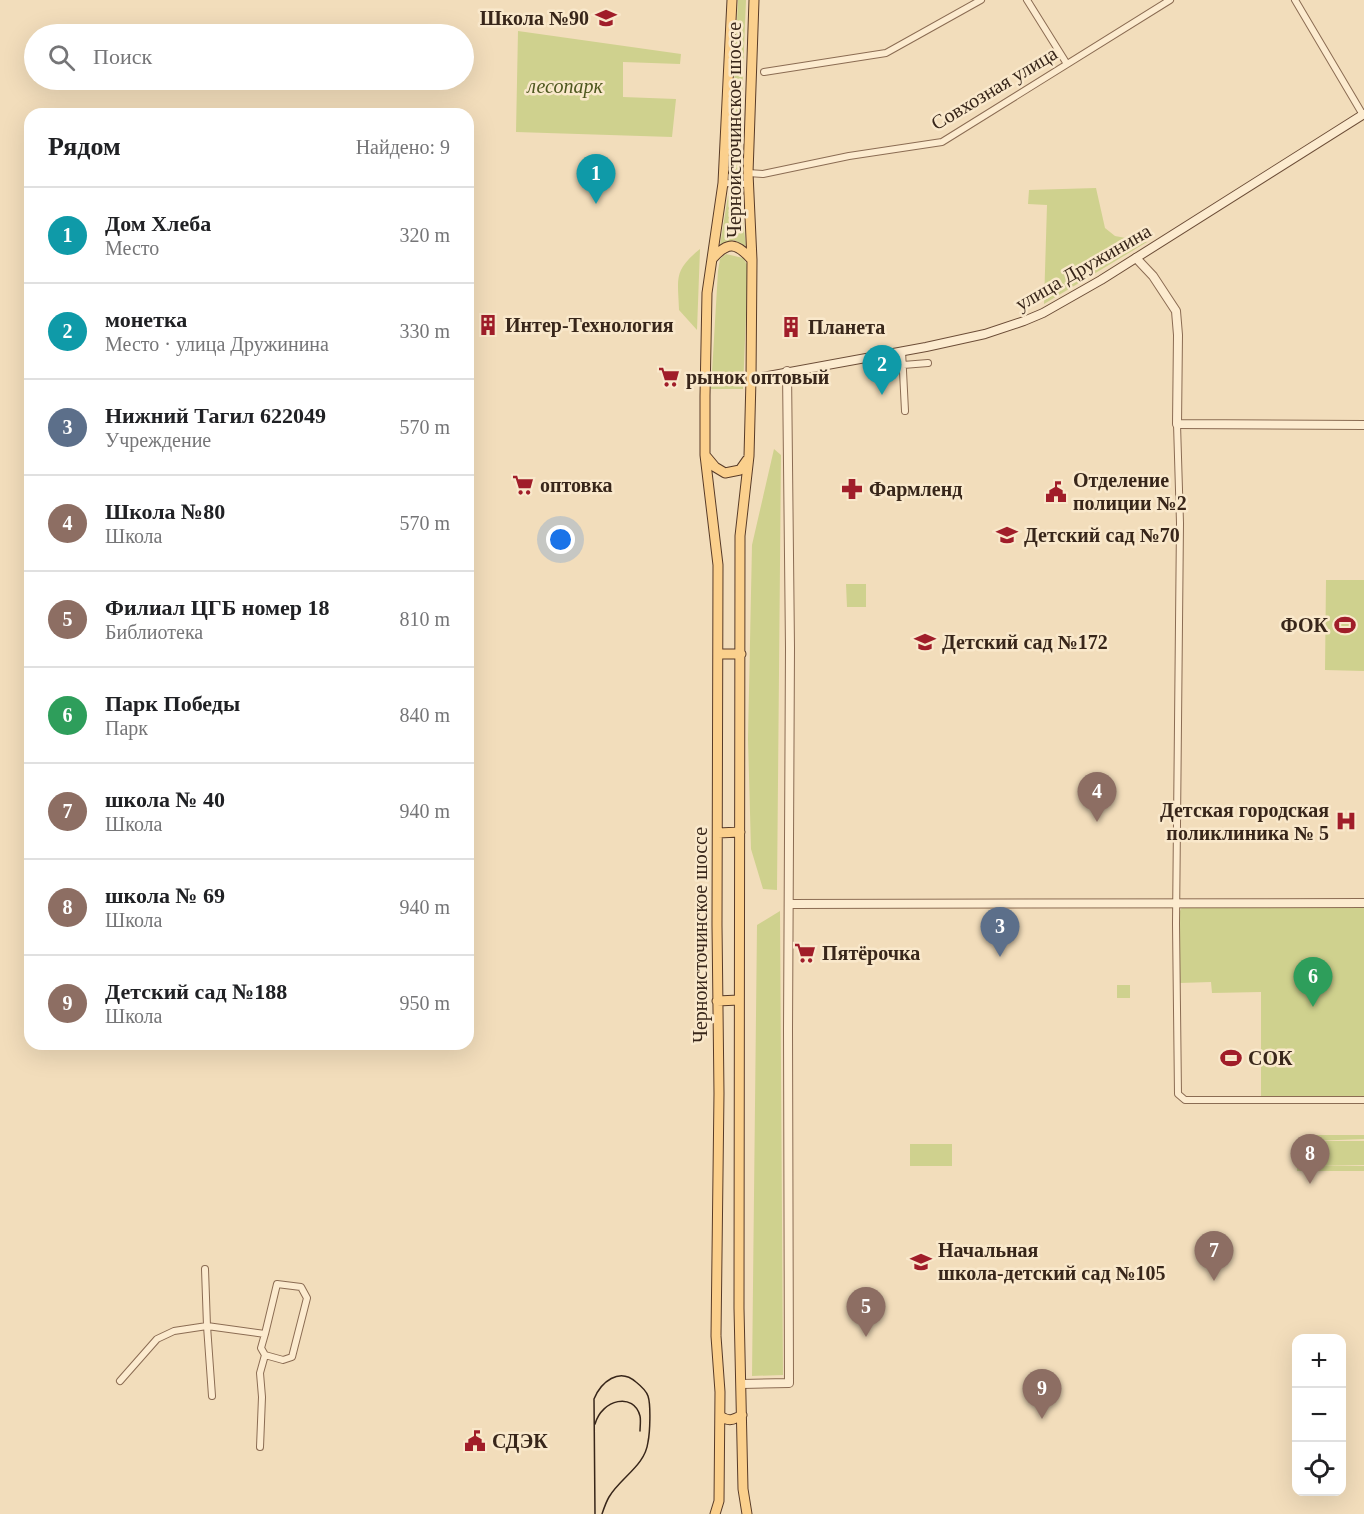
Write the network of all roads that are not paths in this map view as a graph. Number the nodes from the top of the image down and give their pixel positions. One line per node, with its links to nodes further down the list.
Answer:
1 (732, 0): 11 (main road, Черноисточинское шоссе)
2 (754, 0): 10 (main road, Черноисточинское шоссе)
3 (981, 0): 8 (street)
4 (1027, 0): 7 (street)
5 (1170, 0): 7 (street, Совхозная улица)
6 (1294, 0): 9 (street)
7 (1067, 64): 10 (street, Совхозная улица)
8 (764, 72)
9 (1363, 115): 13 (main road, улица Дружинина)
10 (748, 173): 12 (main road, Черноисточинское шоссе)
11 (723, 183): 12 (street); 14 (main road, Черноисточинское шоссе)
12 (749, 184): 15 (main road, Черноисточинское шоссе)
13 (1136, 258): 16 (main road, улица Дружинина); 22 (street)
14 (711, 260): 15 (main road, Черноисточинское шоссе); 24 (main road, Черноисточинское шоссе)
15 (752, 260): 20 (main road, Черноисточинское шоссе)
16 (902, 351): 18 (street); 19 (main road, улица Дружинина)
17 (928, 363): 18 (street)
18 (903, 365): 21 (street)
19 (787, 371): 20 (main road, улица Дружинина); 31 (street)
20 (751, 378): 25 (main road, Черноисточинское шоссе)
21 (905, 411)
22 (1177, 424): 23 (street); 32 (street)
23 (1364, 425)
24 (705, 455): 25 (main road); 26 (main road, Черноисточинское шоссе)
25 (749, 456): 27 (main road, Черноисточинское шоссе)
26 (718, 654): 27 (main road); 29 (main road, Черноисточинское шоссе)
27 (741, 654): 28 (main road, Черноисточинское шоссе)
28 (740, 832): 29 (main road); 33 (main road, Черноисточинское шоссе)
29 (718, 833): 34 (main road, Черноисточинское шоссе)
30 (1364, 903): 32 (street)
31 (789, 904): 32 (street); 41 (street)
32 (1177, 904): 35 (street)
33 (739, 1000): 34 (main road); 41 (main road, Черноисточинское шоссе)
34 (717, 1001): 44 (main road, Черноисточинское шоссе)
35 (1364, 1100)
36 (205, 1269): 37 (street)
37 (207, 1326): 38 (street); 40 (street); 42 (street)
38 (265, 1334): 39 (street); 39 (street)
39 (265, 1355): 45 (street)
40 (120, 1381)
41 (742, 1384): 43 (main road, Черноисточинское шоссе)
42 (212, 1396)
43 (742, 1415): 44 (main road); 47 (main road, Черноисточинское шоссе)
44 (720, 1416): 46 (main road, Черноисточинское шоссе)
45 (260, 1448)
46 (715, 1514)
47 (747, 1514)

